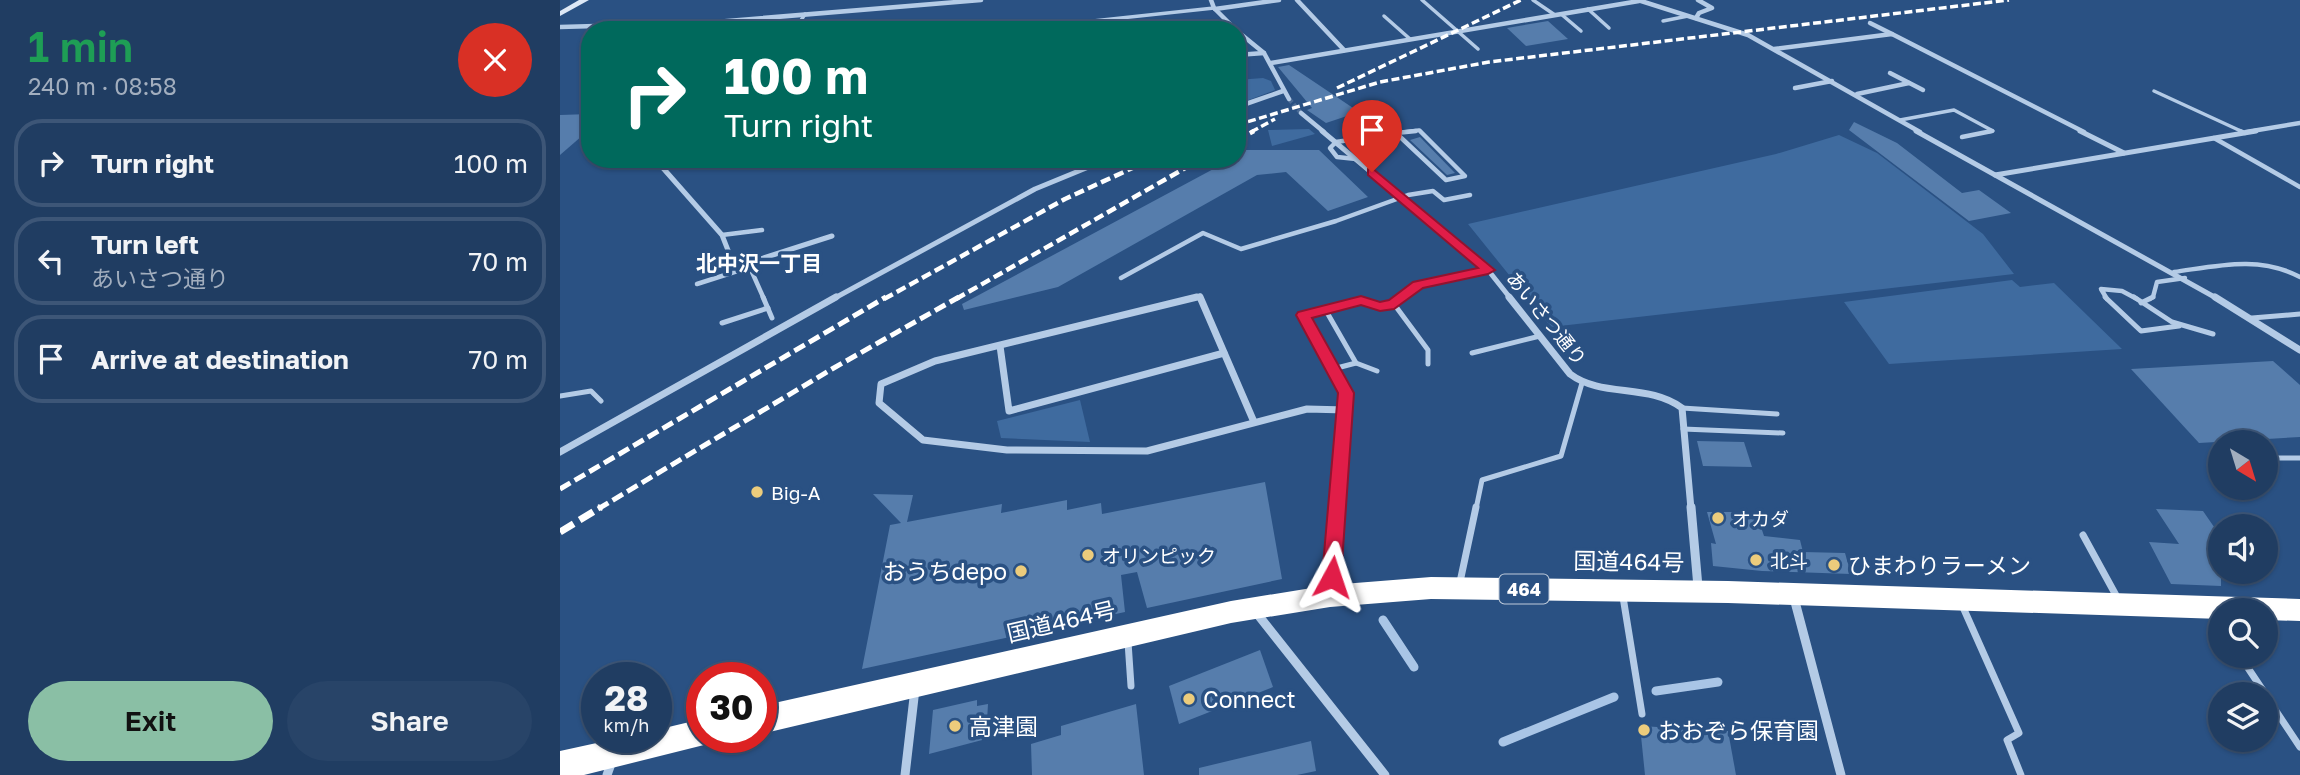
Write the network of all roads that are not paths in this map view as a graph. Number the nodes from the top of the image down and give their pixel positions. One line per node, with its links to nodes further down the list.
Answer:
1 (585, 0): 12 (street)
2 (981, 0): 13 (street)
3 (1211, 0): 10 (street)
4 (1279, 0): 10 (street)
5 (1297, 0): 35 (street)
6 (1422, 0): 28 (lane)
7 (1532, 0): 14 (lane)
8 (1639, 0): 11 (street); 16 (street)
9 (1698, 0): 16 (street)
10 (1214, 9): 21 (lane); 22 (street)
11 (1588, 9): 14 (street); 27 (lane)
12 (560, 14)
13 (805, 14): 17 (street); 20 (lane)
14 (1558, 14): 28 (street); 29 (lane)
15 (1384, 16): 32 (lane)
16 (1692, 17): 23 (lane); 34 (street)
17 (766, 18): 18 (street); 19 (lane)
18 (728, 21)
19 (764, 21)
20 (801, 21)
21 (1097, 21)
22 (1227, 21)
23 (1663, 21)
24 (1870, 23): 30 (street)
25 (581, 26): 26 (street)
26 (560, 27)
27 (1609, 28)
28 (1459, 31): 32 (street); 33 (lane)
29 (1581, 31)
30 (1892, 34): 34 (street); 57 (street)
31 (1246, 38): 36 (street)
32 (1410, 39): 35 (street)
33 (1478, 49)
34 (1774, 49): 40 (street)
35 (1344, 50): 38 (street)
36 (1264, 52): 37 (street); 38 (street)
37 (1246, 54)
38 (1270, 63): 45 (street)
39 (1890, 73): 41 (street)
40 (1833, 81): 42 (street); 46 (street)
41 (1909, 83): 43 (street); 46 (street)
42 (1795, 88)
43 (1923, 90)
44 (2154, 91): 53 (lane)
45 (1283, 92): 47 (street); 48 (street)
46 (1856, 94): 50 (street)
47 (1289, 99)
48 (1246, 104)
49 (1301, 113): 56 (street, あいさつ通り)
50 (1900, 120): 54 (lane); 61 (street)
51 (2300, 123): 53 (street)
52 (1396, 133): 52 (lane); 56 (lane)
53 (2245, 133): 55 (street)
54 (1962, 137)
55 (2214, 138): 57 (street); 62 (lane)
56 (1336, 142): 58 (street, あいさつ通り); 58 (lane)
57 (2124, 153): 61 (street)
58 (1357, 159): 64 (street, あいさつ通り)
59 (663, 168): 66 (street)
60 (1086, 168): 103 (street)
61 (1995, 175): 70 (street)
62 (2300, 187)
63 (1470, 195): 64 (lane)
64 (1403, 198): 69 (street, あいさつ通り); 72 (lane)
65 (762, 230): 66 (lane)
66 (722, 235): 68 (street)
67 (832, 236): 68 (street)
68 (749, 265): 74 (lane); 77 (lane)
69 (1488, 270): 76 (lane); 85 (street, あいさつ通り)
70 (2175, 272): 71 (lane); 73 (street)
71 (2300, 277)
72 (1121, 278)
73 (2185, 278): 75 (lane); 81 (street)
74 (697, 284)
75 (2141, 303): 83 (lane); 83 (lane)
76 (1394, 304): 78 (lane); 91 (lane)
77 (768, 308): 80 (lane); 82 (lane)
78 (1325, 309): 90 (lane); 92 (lane)
79 (2300, 314): 81 (lane)
80 (772, 318)
81 (2252, 318): 87 (street)
82 (722, 323)
83 (2179, 326): 84 (lane)
84 (2213, 334)
85 (1540, 337): 89 (lane); 94 (street, あいさつ通り)
86 (1000, 346): 88 (street); 88 (street); 100 (street)
87 (2300, 349)
88 (1224, 353): 100 (street)
89 (1472, 353)
90 (1356, 363): 92 (lane); 93 (lane)
91 (1428, 365)
92 (1333, 369): 98 (lane)
93 (1377, 371)
94 (1582, 383): 97 (street, あいさつ通り); 107 (lane)
95 (560, 396): 96 (lane)
96 (601, 401)
97 (1682, 408): 99 (lane); 101 (street)
98 (1346, 410): 100 (street); 111 (street)
99 (1777, 414)
100 (1254, 422)
101 (1683, 429): 102 (lane); 109 (street)
102 (1783, 433)
103 (560, 452)
104 (2278, 458): 105 (lane)
105 (2300, 458)
106 (2083, 536): 113 (lane)
107 (1459, 588): 108 (highway, 国道464号 / 464); 111 (highway, 国道464号 / 464)
108 (1622, 590): 109 (highway, 国道464号 / 464); 122 (lane)
109 (1699, 591): 110 (highway, 国道464号 / 464)
110 (1793, 594): 112 (highway, 国道464号 / 464); 130 (street)
111 (1329, 596): 114 (highway, 国道464号 / 464)
112 (1959, 599): 113 (highway, 国道464号 / 464); 131 (lane)
113 (2121, 604): 117 (highway, 国道464号 / 464)
114 (1252, 608): 118 (highway, 国道464号 / 464); 129 (street)
115 (2300, 610): 116 (highway, 国道464号 / 464)
116 (2278, 612)
117 (2208, 616)
118 (1128, 635): 119 (highway, 国道464号 / 464); 120 (lane)
119 (916, 686): 123 (highway, 国道464号 / 464); 128 (street)
120 (1131, 686)
121 (2278, 713): 125 (lane)
122 (1642, 714)
123 (777, 716)
124 (686, 738): 126 (highway)
125 (2300, 747)
126 (610, 764): 127 (highway)
127 (560, 766)
128 (905, 775)
129 (1385, 775)
130 (1842, 775)
131 (2021, 775)

